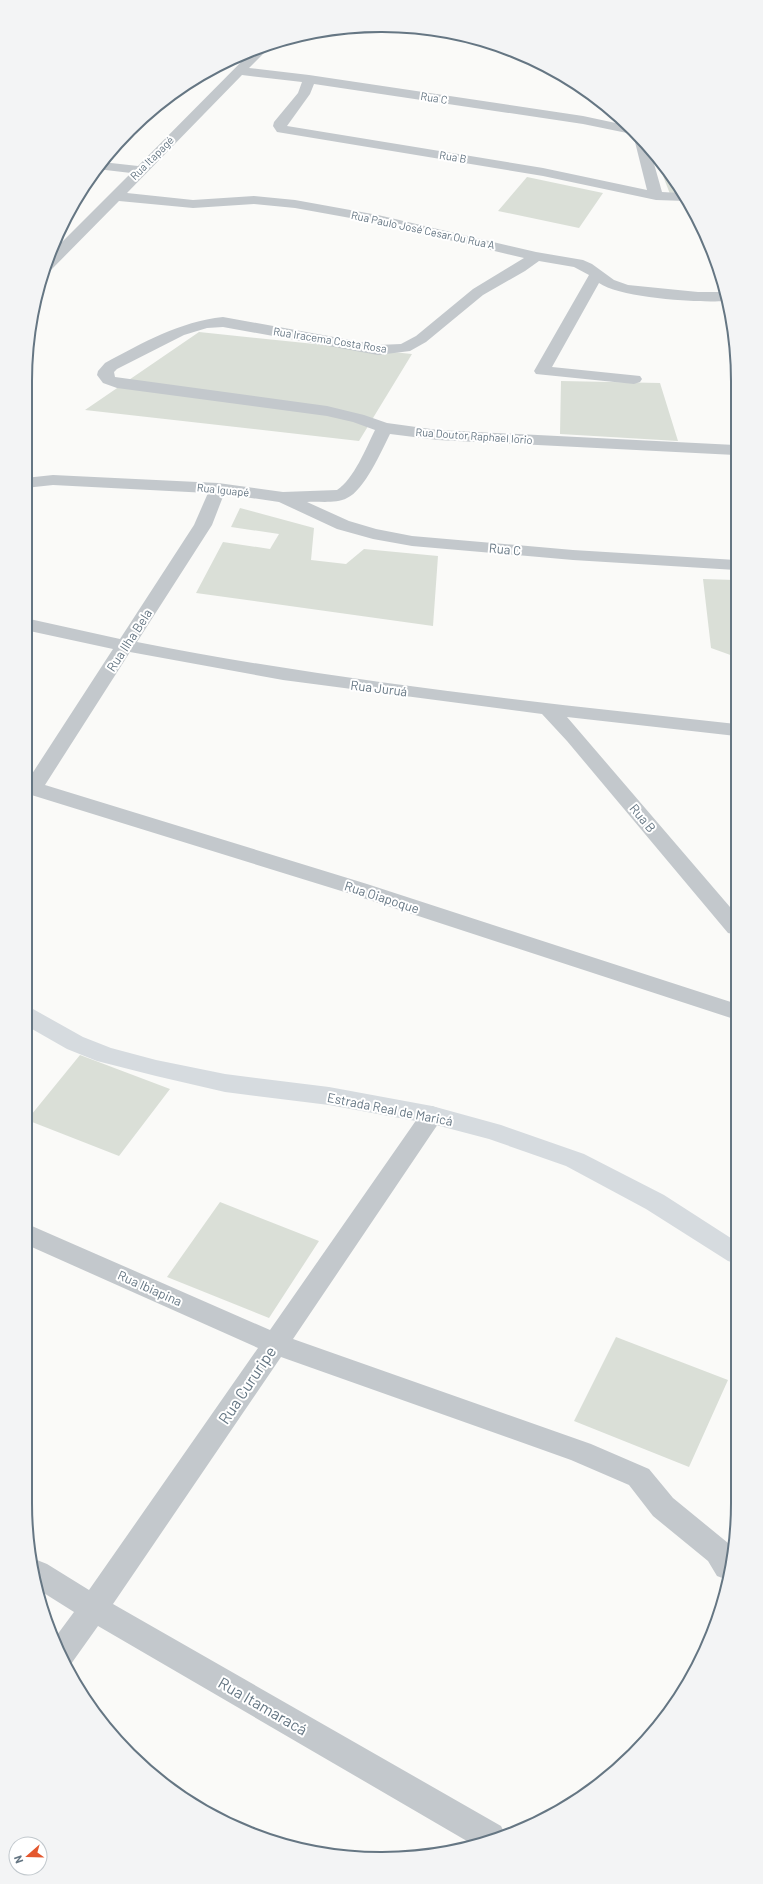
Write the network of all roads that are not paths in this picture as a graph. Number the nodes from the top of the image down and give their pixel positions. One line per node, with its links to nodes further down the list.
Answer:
1 (252, 57): 2 (street, Rua Itapagé)
2 (238, 71): 3 (street, Rua C); 7 (street, Rua Itapagé)
3 (310, 79): 4 (street, Rua C); 9 (street, Rua B)
4 (623, 128)
5 (645, 152): 9 (street)
6 (106, 167): 7 (street)
7 (139, 170): 8 (street, Rua Itapagé)
8 (115, 196): 11 (street, Rua Paulo José Cesar Ou Rua A); 12 (street, Rua Itapagé)
9 (656, 196): 10 (street, Rua B)
10 (678, 197)
11 (536, 256): 13 (street, Rua Paulo José Cesar Ou Rua A); 15 (street, Rua Iracema Costa Rosa)
12 (56, 257)
13 (597, 274): 14 (street, Rua Paulo José Cesar Ou Rua A); 16 (street)
14 (720, 297)
15 (106, 371): 17 (street, Rua Doutor Raphael Iorio)
16 (634, 379)
17 (384, 428): 18 (street, Rua Doutor Raphael Iorio); 21 (street, Rua Iguapé)
18 (731, 450)
19 (32, 482): 20 (street, Rua Iguapé)
20 (218, 488): 21 (street, Rua Iguapé); 24 (street, Rua Ilha Bela)
21 (284, 496): 22 (street, Rua C)
22 (731, 565)
23 (32, 626): 24 (street, Rua Juruá)
24 (125, 646): 25 (street, Rua Juruá); 27 (street, Rua Ilha Bela)
25 (549, 710): 26 (street, Rua Juruá); 29 (street, Rua B)
26 (731, 729)
27 (32, 783)
28 (32, 788): 30 (street, Rua Oiapoque)
29 (731, 922)
30 (731, 1010)
31 (32, 1019): 32 (main road, Estrada Real de Maricá)
32 (432, 1115): 34 (main road, Estrada Real de Maricá); 35 (street, Rua Cururipe)
33 (32, 1237): 35 (street, Rua Ibiapina)
34 (731, 1250)
35 (275, 1344): 36 (street, Rua Ibiapina); 38 (street, Rua Cururipe)
36 (725, 1564)
37 (40, 1575): 38 (street, Rua Itamaracá)
38 (93, 1608): 39 (street, Rua Cururipe); 40 (street, Rua Itamaracá)
39 (65, 1649)
40 (487, 1835)

